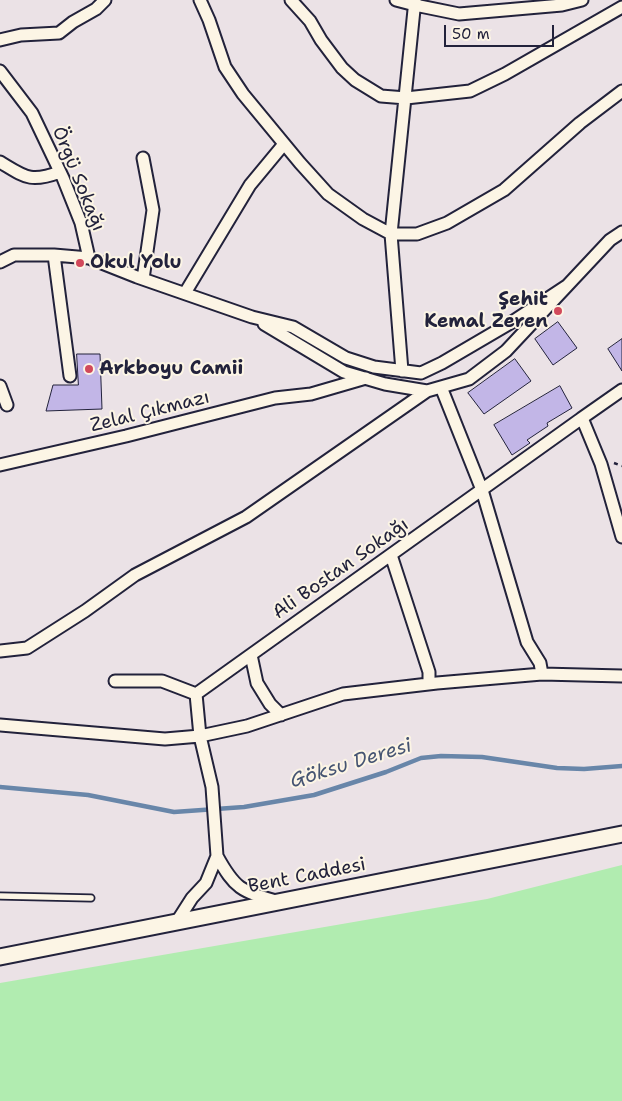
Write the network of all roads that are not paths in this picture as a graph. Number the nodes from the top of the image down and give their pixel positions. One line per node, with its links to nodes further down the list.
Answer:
1 (106, 0): 8 (street)
2 (200, 0): 12 (street)
3 (291, 0): 11 (street)
4 (396, 0): 6 (street)
5 (582, 0): 6 (street)
6 (414, 2): 11 (street)
7 (622, 7): 11 (street)
8 (0, 40)
9 (0, 71): 15 (street, Örgü Sokağı)
10 (622, 91): 17 (street)
11 (406, 98): 17 (street)
12 (284, 144): 17 (street); 23 (street)
13 (143, 158): 21 (street)
14 (0, 162): 15 (street)
15 (60, 172): 19 (street, Örgü Sokağı)
16 (622, 232): 22 (street)
17 (391, 234): 25 (street)
18 (54, 255): 19 (street); 20 (street); 26 (street)
19 (89, 258): 21 (street, Örgü Sokağı)
20 (0, 262)
21 (143, 279): 23 (street, Örgü Sokağı)
22 (568, 285): 25 (street); 29 (street)
23 (185, 293): 24 (street, Örgü Sokağı)
24 (252, 316): 25 (street); 27 (street)
25 (402, 371)
26 (70, 376)
27 (366, 378): 31 (street); 34 (street, Zelal Çıkmazı)
28 (0, 386): 32 (street)
29 (441, 387): 31 (street); 35 (street)
30 (622, 390): 33 (street, Ali Bostan Sokağı)
31 (427, 391): 38 (street)
32 (7, 405)
33 (582, 418): 35 (street, Ali Bostan Sokağı); 36 (street)
34 (0, 465)
35 (482, 490): 37 (street, Ali Bostan Sokağı); 40 (street)
36 (622, 537)
37 (391, 555): 39 (street, Ali Bostan Sokağı); 43 (street)
38 (0, 651)
39 (251, 654): 44 (street, Ali Bostan Sokağı); 45 (street)
40 (542, 674): 41 (street); 43 (street)
41 (622, 676)
42 (115, 681): 44 (street)
43 (429, 684): 45 (street)
44 (196, 694): 47 (street)
45 (280, 715): 47 (street)
46 (0, 725): 47 (street)
47 (200, 736): 49 (street)
48 (622, 834): 52 (street, Bent Caddesi)
49 (217, 856): 52 (street); 53 (street)
50 (0, 896): 51 (lane)
51 (91, 898)
52 (280, 902): 53 (street, Bent Caddesi)
53 (176, 923): 54 (street, Bent Caddesi)
54 (0, 957)

